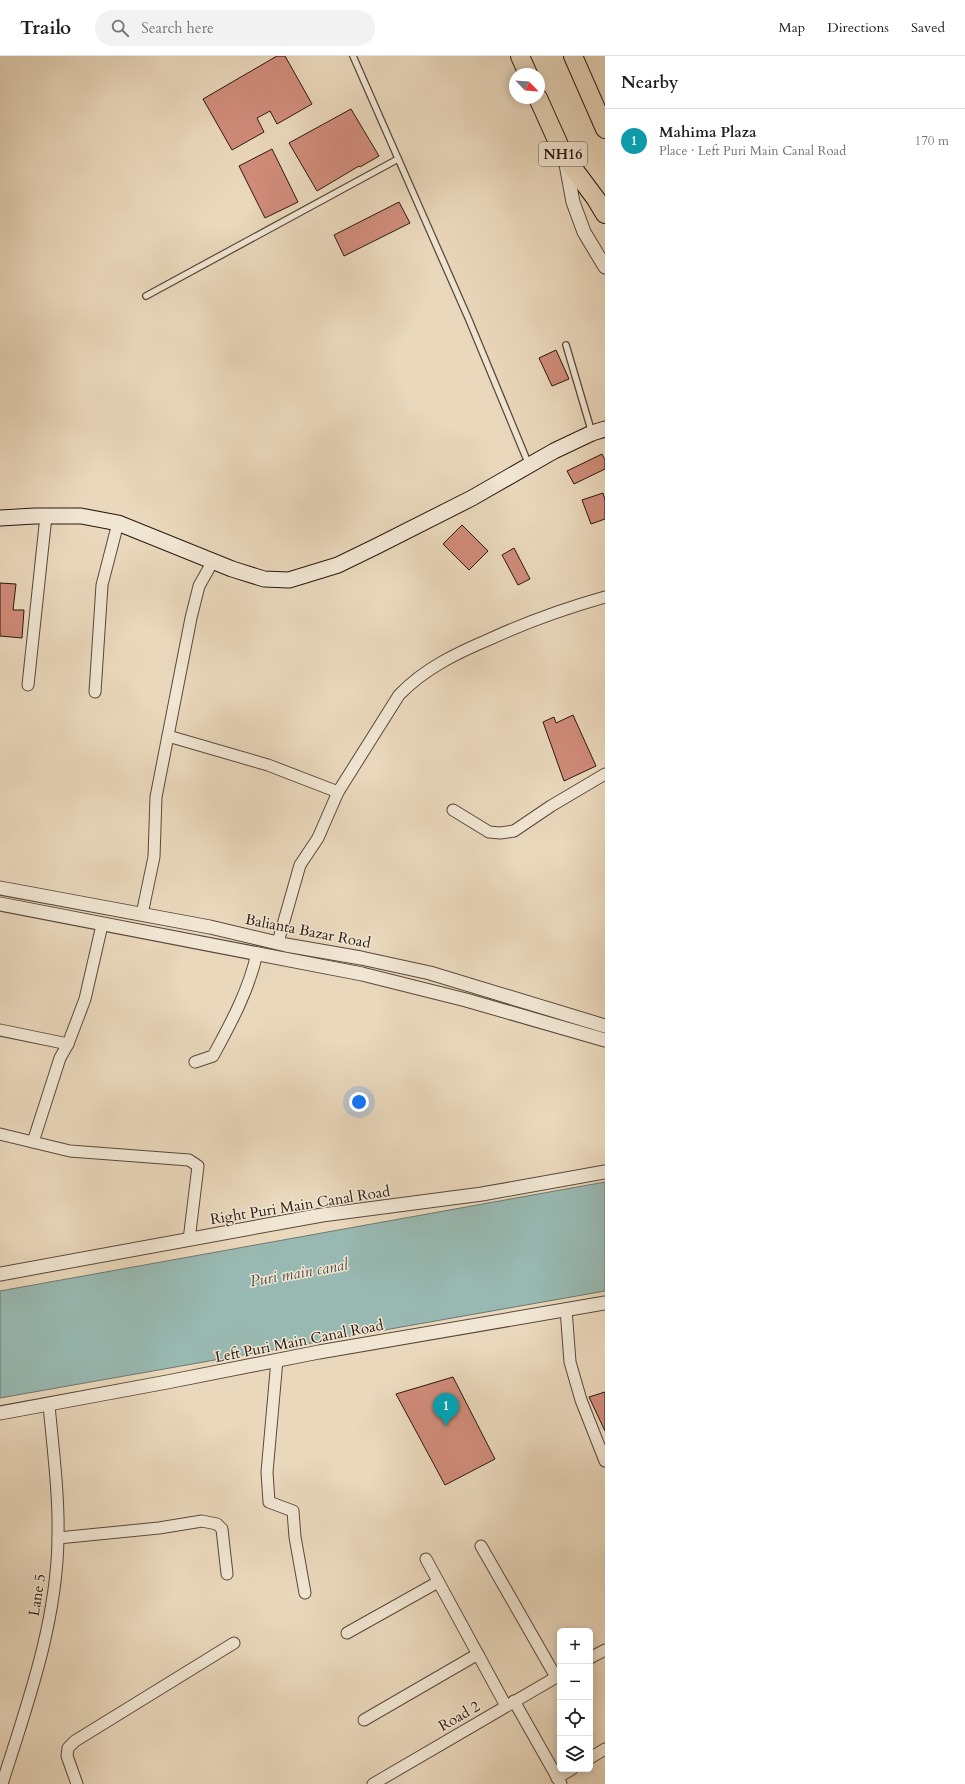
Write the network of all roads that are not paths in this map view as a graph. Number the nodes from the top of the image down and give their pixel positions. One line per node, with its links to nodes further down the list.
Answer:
1 (353, 56): 8 (lane)
2 (520, 56): 4 (highway)
3 (574, 60): 6 (highway, NH16)
4 (525, 68)
5 (541, 104): 7 (highway, NH16)
6 (605, 129)
7 (564, 156): 9 (highway, NH16); 10 (street)
8 (398, 159): 11 (lane); 14 (lane)
9 (601, 207)
10 (605, 267)
11 (146, 296)
12 (566, 344): 13 (lane)
13 (599, 431): 14 (main road)
14 (529, 465): 18 (main road)
15 (46, 516): 16 (main road); 17 (main road); 20 (street)
16 (0, 518)
17 (118, 523): 18 (main road); 21 (street)
18 (213, 561): 22 (street)
19 (605, 596): 24 (street)
20 (28, 685)
21 (95, 692)
22 (168, 736): 24 (street); 28 (street)
23 (605, 774): 25 (street)
24 (338, 792): 30 (street)
25 (453, 810)
26 (0, 888): 28 (street, Balianta Bazar Road)
27 (0, 904): 29 (street)
28 (142, 914): 30 (street, Balianta Bazar Road)
29 (102, 925): 31 (street); 35 (street)
30 (278, 942): 32 (street, Balianta Bazar Road)
31 (257, 953): 34 (street); 36 (street)
32 (605, 1026)
33 (0, 1030): 35 (street)
34 (605, 1040)
35 (68, 1044): 38 (street)
36 (195, 1062)
37 (0, 1134): 38 (street)
38 (33, 1142): 40 (street)
39 (605, 1172): 40 (street, Right Puri Main Canal Road)
40 (189, 1240): 41 (street, Right Puri Main Canal Road)
41 (0, 1274)
42 (605, 1303): 43 (street, Left Puri Main Canal Road)
43 (566, 1309): 44 (street, Left Puri Main Canal Road); 47 (street)
44 (277, 1360): 45 (street, Left Puri Main Canal Road); 53 (street)
45 (49, 1405): 46 (street, Left Puri Main Canal Road); 48 (street, Lane 5)
46 (0, 1413)
47 (605, 1461)
48 (58, 1538): 51 (street); 67 (street, Lane 5)
49 (482, 1546): 59 (street)
50 (426, 1559): 52 (street)
51 (227, 1574)
52 (438, 1582): 54 (street); 57 (street)
53 (305, 1593)
54 (347, 1633)
55 (234, 1643): 68 (street)
56 (605, 1650): 58 (street)
57 (478, 1654): 61 (street); 62 (street)
58 (593, 1656)
59 (557, 1674)
60 (557, 1677): 61 (street, Road 2)
61 (510, 1704): 66 (street); 69 (street, Road 2)
62 (364, 1720)
63 (605, 1748): 64 (street)
64 (593, 1756)
65 (569, 1772): 66 (street)
66 (559, 1781)
67 (2, 1784)
68 (77, 1784)
69 (373, 1784)

